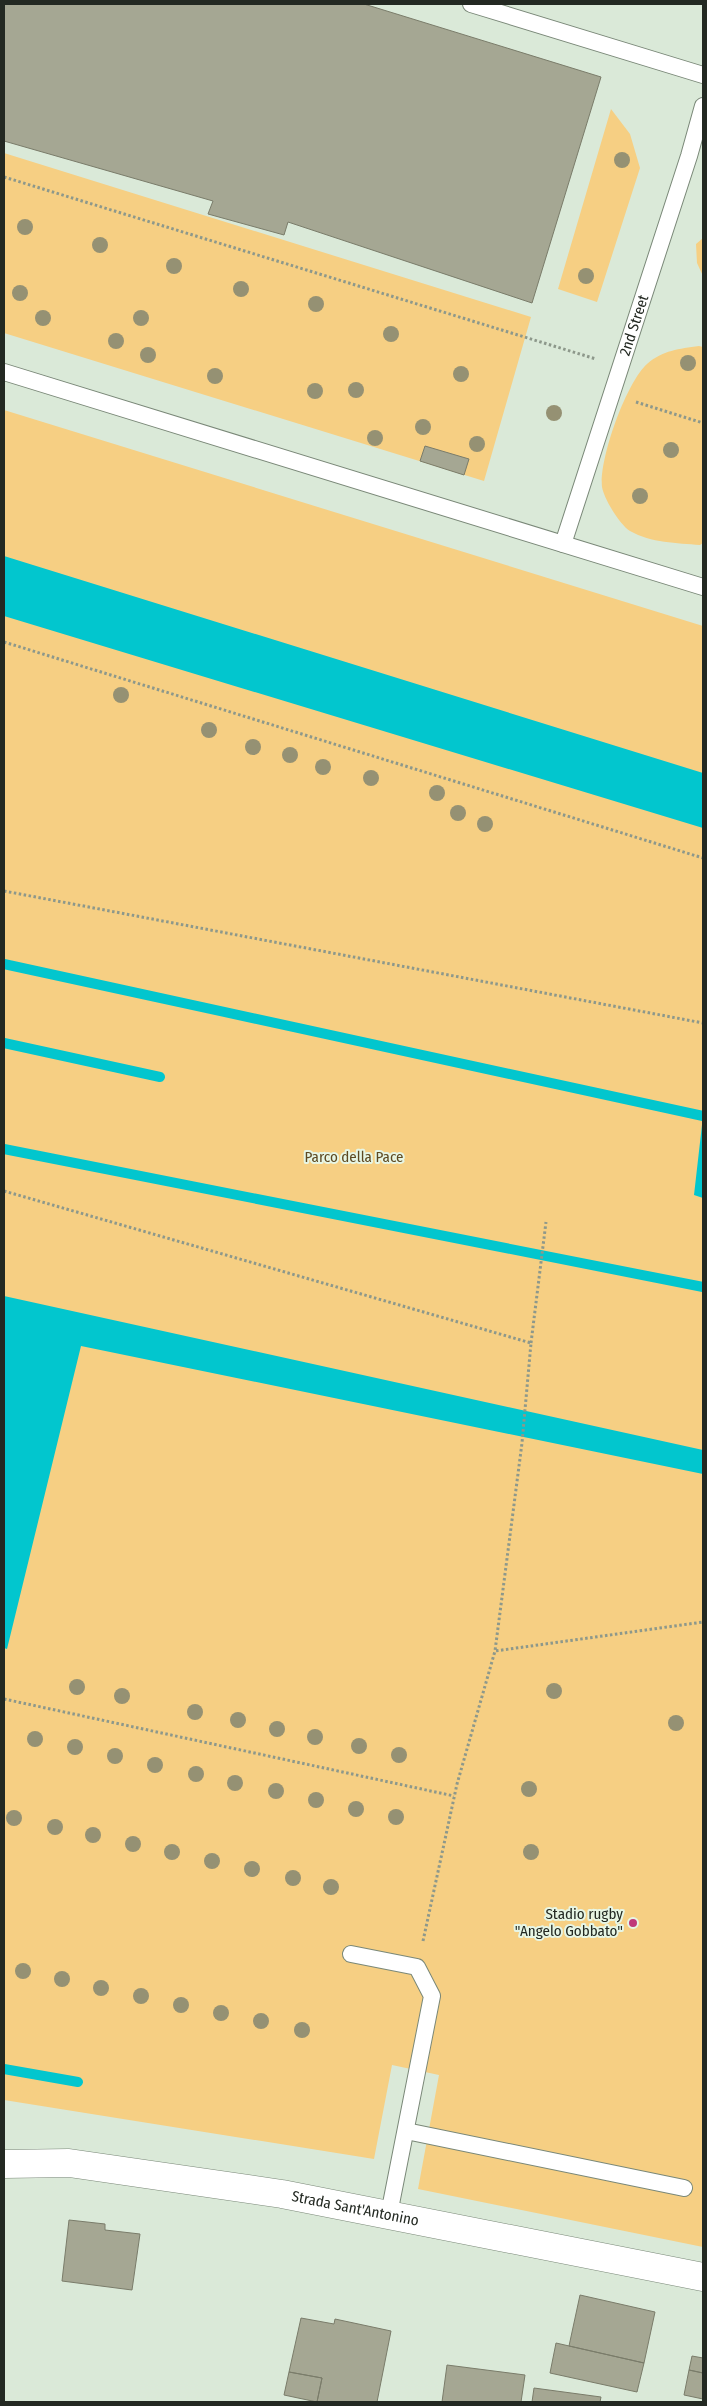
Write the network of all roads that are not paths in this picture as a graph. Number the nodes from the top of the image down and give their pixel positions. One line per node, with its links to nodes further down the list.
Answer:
1 (471, 4): 2 (lane)
2 (703, 75)
3 (703, 106): 4 (lane, 2nd Street)
4 (696, 158): 6 (lane, 2nd Street)
5 (4, 372): 6 (lane)
6 (563, 544): 7 (lane)
7 (703, 587)
8 (351, 1954): 9 (lane)
9 (406, 2131): 11 (lane); 12 (lane)
10 (4, 2164): 12 (main road, Strada Sant'Antonino)
11 (684, 2188)
12 (389, 2214): 13 (main road, Strada Sant'Antonino)
13 (703, 2277)

